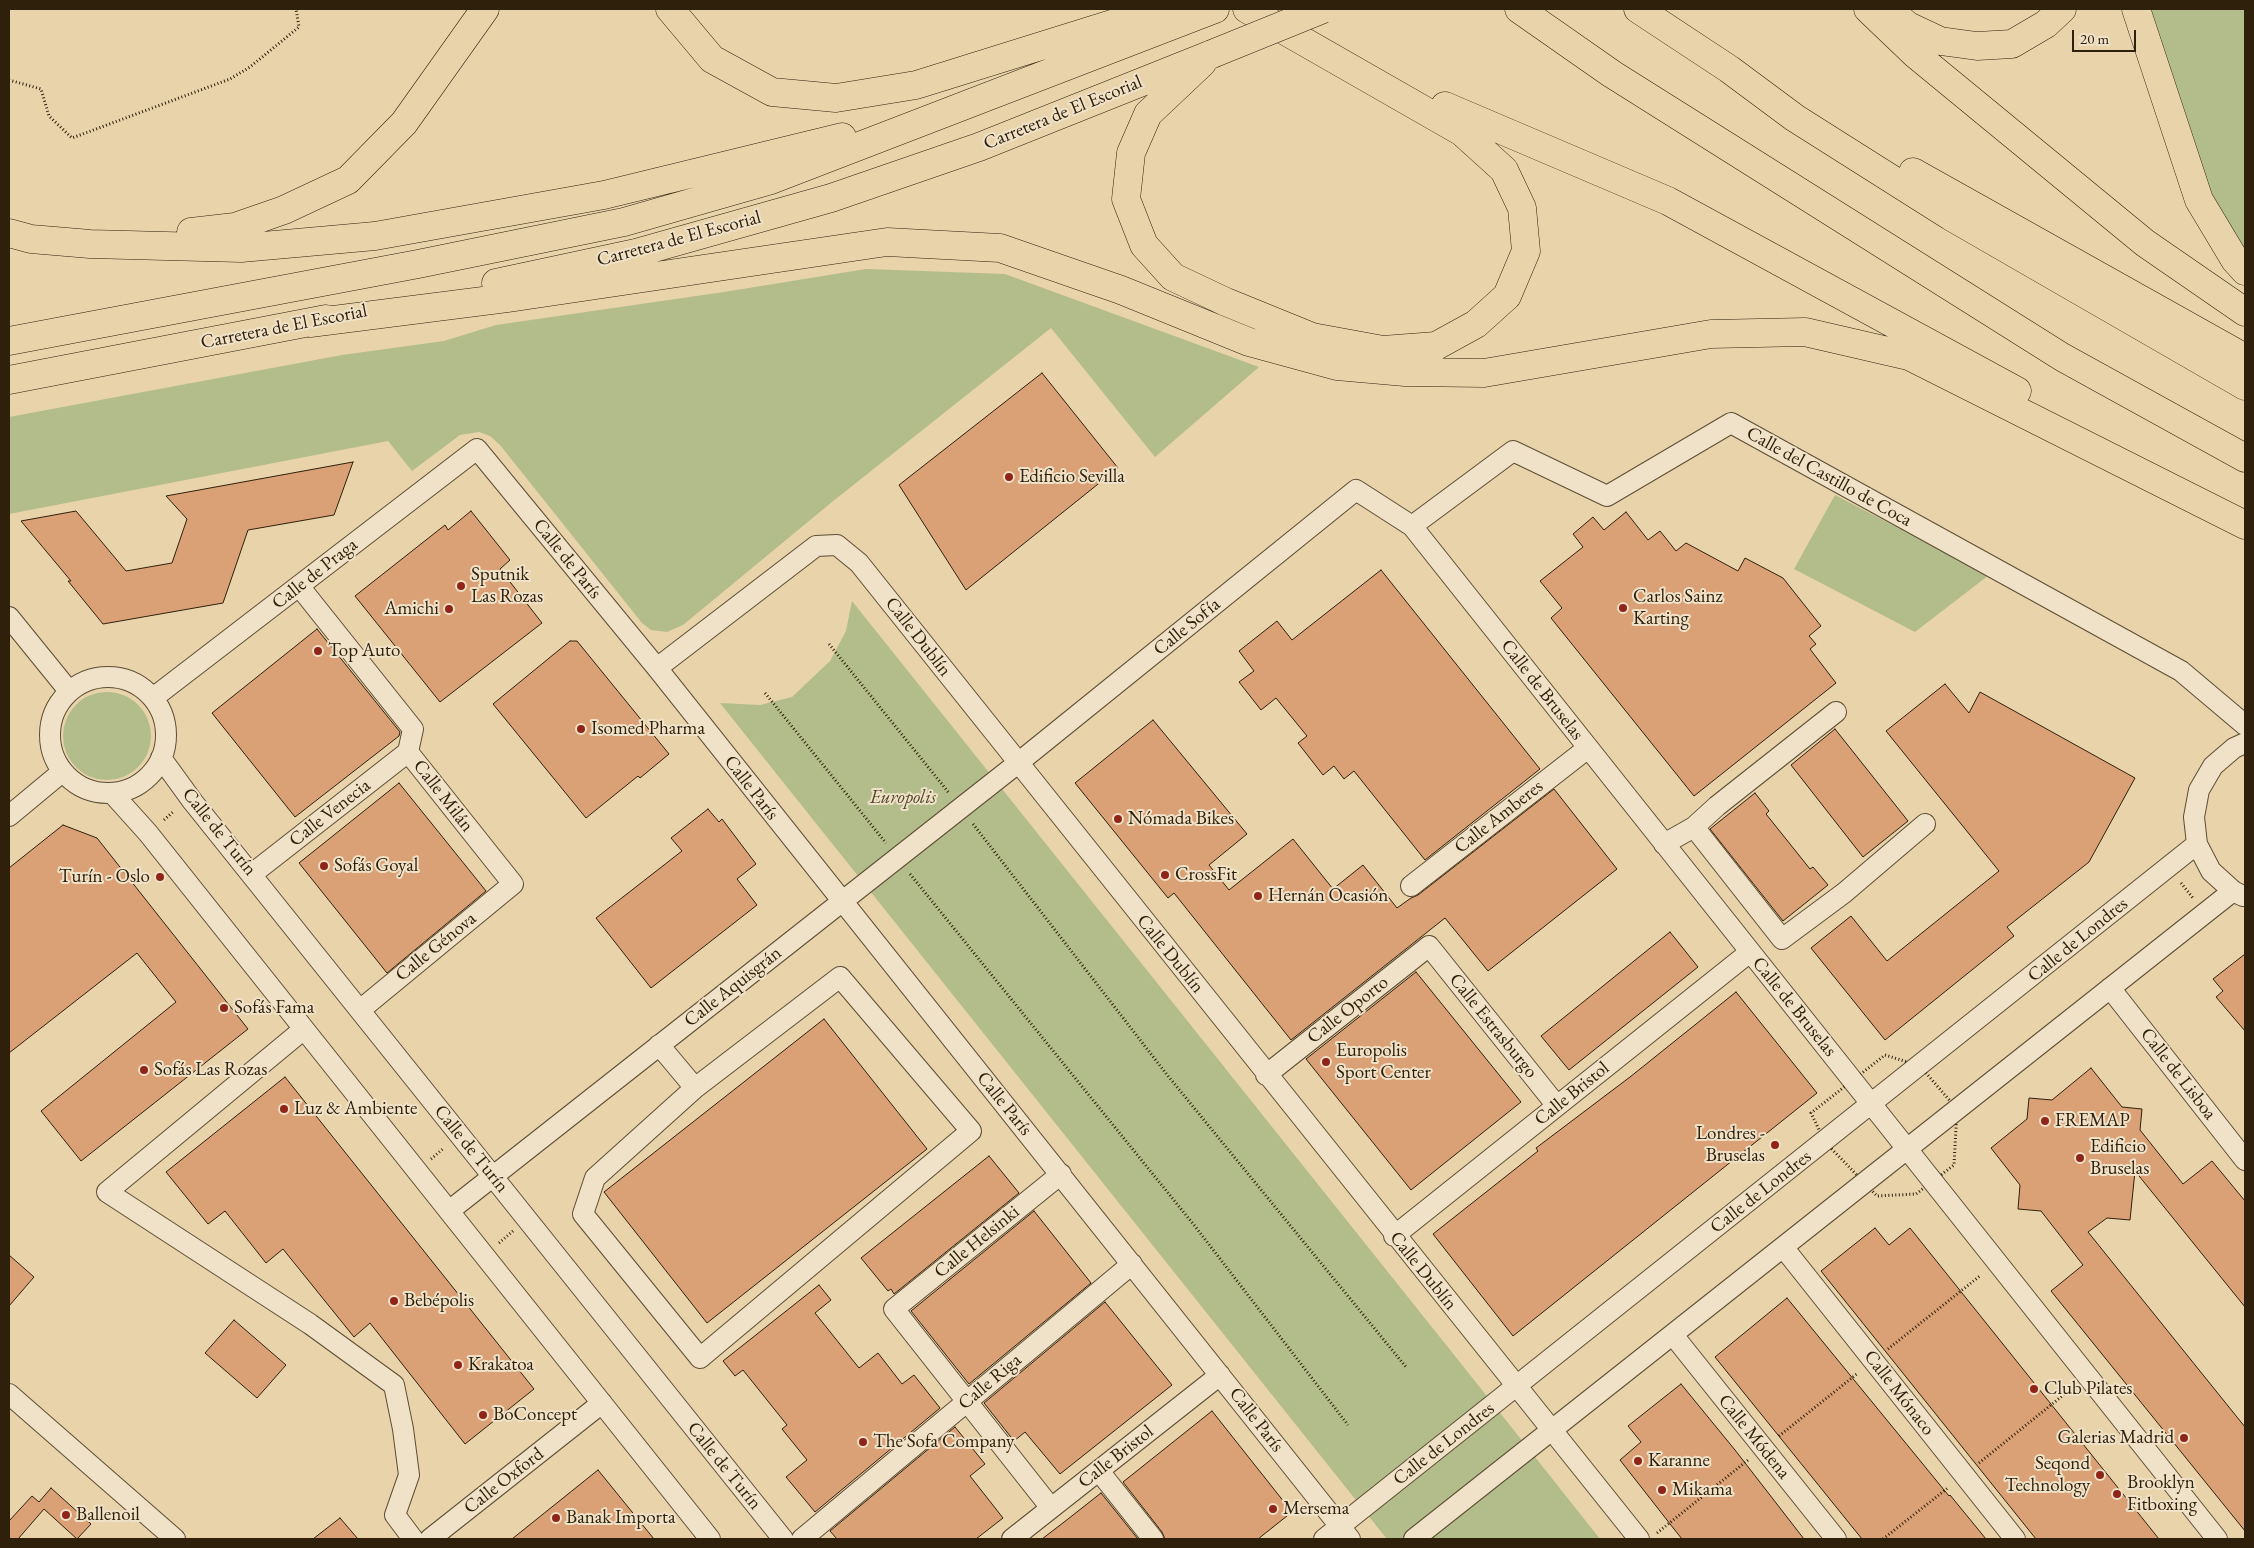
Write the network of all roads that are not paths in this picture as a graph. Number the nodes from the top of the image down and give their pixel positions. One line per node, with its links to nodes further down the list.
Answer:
1 (485, 9): 19 (highway)
2 (670, 9): 13 (highway)
3 (1160, 9): 13 (highway)
4 (1215, 9): 13 (highway, Carretera de El Escorial)
5 (1247, 9): 15 (highway)
6 (1323, 9): 14 (highway, Carretera de El Escorial, bridge)
7 (1520, 9): 27 (highway)
8 (1638, 9): 16 (highway)
9 (1868, 9): 21 (highway)
10 (1887, 9): 11 (highway)
11 (2062, 9)
12 (2136, 9): 20 (highway)
13 (1137, 29): 17 (highway, Carretera de El Escorial)
14 (1212, 54): 15 (highway); 22 (highway, Carretera de El Escorial)
15 (1354, 68): 32 (highway)
16 (1729, 69): 24 (highway); 26 (highway)
17 (956, 110): 19 (highway); 23 (highway, Carretera de El Escorial)
18 (9, 233): 19 (highway)
19 (90, 244)
20 (2245, 271)
21 (2245, 312)
22 (310, 323): 25 (highway, Carretera de El Escorial); 32 (highway)
23 (9, 341)
24 (2245, 358)
25 (9, 380)
26 (2245, 386)
27 (2114, 388): 29 (highway); 30 (highway)
28 (477, 449): 34 (street, Calle de Praga); 36 (street, Calle de París)
29 (2245, 458)
30 (2245, 473)
31 (1356, 490): 33 (street, Calle de Bruselas); 45 (street, Calle Sofía)
32 (2245, 524)
33 (1412, 526): 40 (street, Calle del Castillo de Coca); 42 (street, Calle de Bruselas)
34 (299, 586): 38 (street, Calle de Praga); 43 (street, Calle Milán)
35 (9, 617): 37 (street)
36 (657, 668): 45 (street, Calle Dublín); 57 (street, Calle París)
37 (69, 691): 38 (street); 46 (street)
38 (153, 698): 44 (street)
39 (1836, 712): 50 (street)
40 (2245, 725)
41 (2245, 743): 52 (street)
42 (1588, 748): 51 (street, Calle de Bruselas); 55 (street, Calle Amberes)
43 (408, 752): 53 (street, Calle Venecia); 54 (street, Calle Milán)
44 (161, 758): 47 (street); 53 (street, Calle de Turín)
45 (1018, 763): 57 (street, Calle Aquisgrán); 64 (street, Calle Dublín)
46 (62, 772): 47 (street); 48 (street)
47 (112, 793): 62 (street)
48 (9, 816)
49 (1925, 824): 50 (street)
50 (1694, 827): 51 (street)
51 (1664, 844): 59 (street, Calle de Bruselas)
52 (2197, 844): 56 (street); 66 (street, Calle de Londres)
53 (252, 874): 61 (street, Calle de Turín)
54 (513, 884): 61 (street, Calle Génova)
55 (1411, 886)
56 (2239, 894): 60 (street)
57 (841, 902): 63 (street, Calle Aquisgrán); 70 (street, Calle París)
58 (1429, 946): 64 (street, Calle Oporto); 67 (street, Calle Estrasburgo)
59 (1750, 952): 66 (street, Calle de Bruselas); 67 (street, Calle Bristol)
60 (2110, 988): 68 (street); 69 (street, Calle de Lisboa)
61 (360, 1010): 71 (street, Calle de Turín)
62 (304, 1029): 72 (street); 88 (street)
63 (660, 1045): 65 (street); 71 (street, Calle Aquisgrán)
64 (1266, 1075): 73 (street, Calle Dublín)
65 (695, 1088): 65 (street)
66 (1871, 1105): 68 (street, Calle de Bruselas); 78 (street, Calle de Londres)
67 (1557, 1106): 73 (street, Calle Bristol)
68 (1907, 1149): 74 (street); 99 (street, Calle de Bruselas)
69 (2245, 1160)
70 (1061, 1174): 75 (street, Calle París); 80 (street, Calle Helsinki)
71 (492, 1176): 72 (street, Calle Aquisgrán); 90 (street, Calle de Turín)
72 (449, 1211): 81 (street)
73 (1394, 1236): 78 (street, Calle Dublín)
74 (1783, 1247): 76 (street); 98 (street, Calle Mónaco)
75 (1132, 1264): 77 (street, Calle París); 80 (street, Calle Riga)
76 (1673, 1334): 82 (street); 97 (street, Calle Módena)
77 (1220, 1375): 83 (street, Calle Bristol); 85 (street, Calle París)
78 (1515, 1387): 82 (street, Calle Dublín); 85 (street, Calle de Londres)
79 (9, 1394): 87 (street)
80 (967, 1402): 84 (street); 91 (street, Calle Riga)
81 (602, 1403): 86 (street, Calle Oxford); 89 (street)
82 (1550, 1431): 95 (street); 96 (street, Calle Dublín)
83 (1099, 1471): 84 (street, Calle Bristol); 93 (street)
84 (1051, 1508): 92 (street, Calle Bristol)
85 (1345, 1533): 94 (street, Calle de Londres)
86 (440, 1536)
87 (174, 1539)
88 (413, 1539)
89 (710, 1539)
90 (783, 1539)
91 (802, 1539)
92 (1012, 1539)
93 (1153, 1539)
94 (1324, 1539)
95 (1414, 1539)
96 (1639, 1539)
97 (1836, 1539)
98 (2015, 1539)
99 (2217, 1539)

